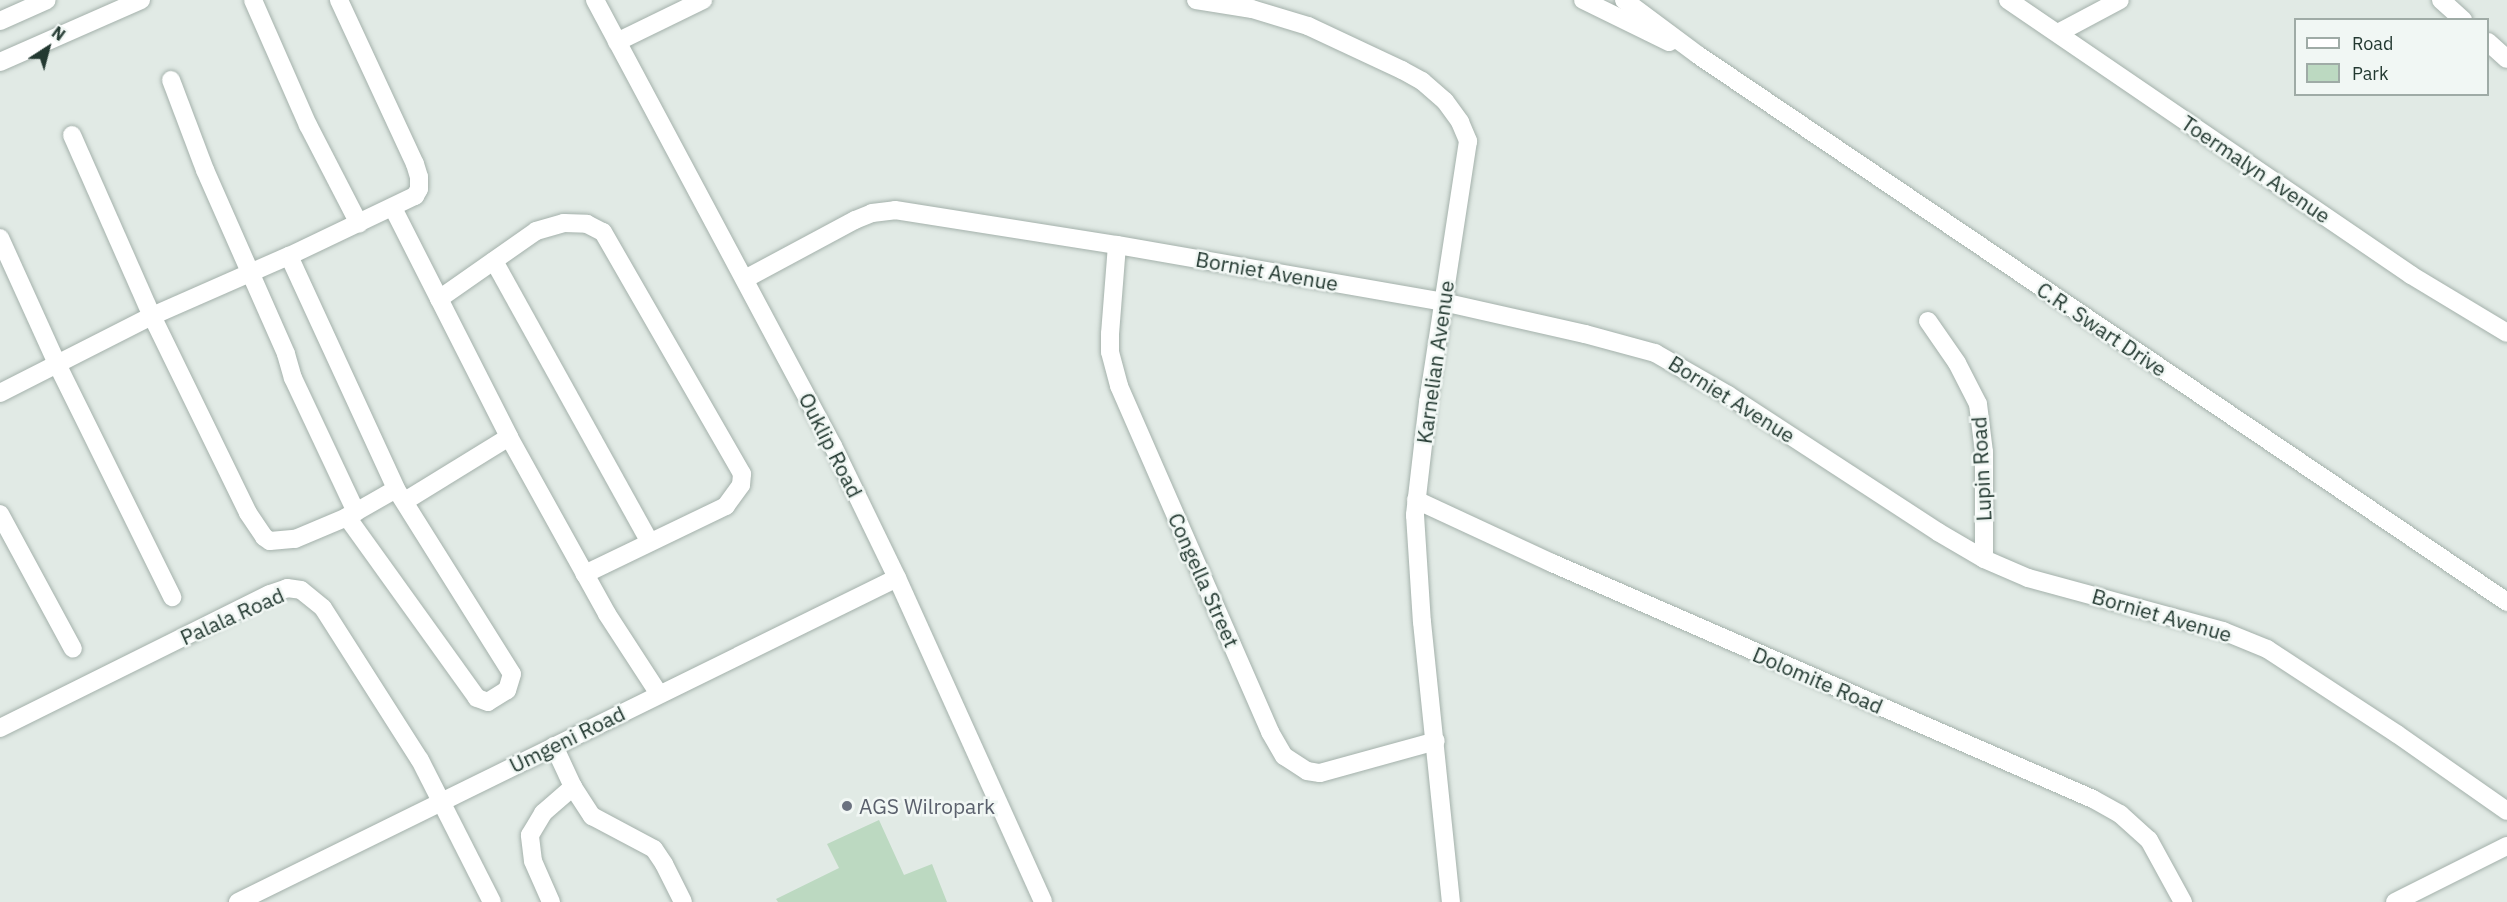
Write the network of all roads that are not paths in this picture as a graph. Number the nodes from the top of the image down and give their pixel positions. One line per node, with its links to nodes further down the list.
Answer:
1 (47, 0): 14 (street)
2 (141, 0): 20 (street)
3 (253, 0): 24 (street)
4 (339, 0): 23 (street)
5 (595, 0): 16 (street, Ouklip Road)
6 (703, 0): 16 (street)
7 (1196, 0): 32 (street, Karnelian Avenue)
8 (1583, 0): 18 (street, C.R. Swart Drive)
9 (1624, 0): 18 (street, C.R. Swart Drive)
10 (2008, 0): 15 (street, Toermalyn Avenue)
11 (2120, 0): 15 (street)
12 (2441, 0): 13 (street)
13 (2461, 18)
14 (0, 21)
15 (2058, 33): 35 (street, Toermalyn Avenue)
16 (617, 42): 30 (street, Ouklip Road)
17 (2489, 44): 19 (street)
18 (1698, 55): 48 (street, C.R. Swart Drive)
19 (2507, 59)
20 (0, 63)
21 (171, 80): 29 (street)
22 (72, 135): 33 (street)
23 (393, 208): 24 (street); 31 (street)
24 (359, 224): 27 (street)
25 (0, 238): 36 (street)
26 (1117, 245): 30 (street, Borniet Avenue); 32 (street, Borniet Avenue); 52 (street, Congella Street)
27 (289, 256): 29 (street); 39 (street)
28 (494, 261): 31 (street); 43 (street); 43 (street)
29 (251, 273): 33 (street); 42 (street)
30 (745, 279): 46 (street, Ouklip Road)
31 (439, 299): 38 (street)
32 (1443, 302): 40 (street, Karnelian Avenue); 44 (street, Borniet Avenue)
33 (152, 316): 36 (street); 42 (street)
34 (1928, 321): 44 (street, Lupin Road)
35 (2507, 333)
36 (58, 366): 37 (street); 47 (street)
37 (0, 393)
38 (509, 437): 39 (street); 45 (street)
39 (400, 495): 42 (street); 42 (street)
40 (1416, 500): 52 (street, Karnelian Avenue); 64 (street, Dolomite Road)
41 (0, 514): 49 (street)
42 (351, 514)
43 (650, 542): 45 (street)
44 (1984, 560): 56 (street, Borniet Avenue)
45 (585, 574): 50 (street)
46 (897, 578): 50 (street, Umgeni Road); 62 (street, Ouklip Road)
47 (172, 597)
48 (2507, 602)
49 (73, 649)
50 (659, 694): 53 (street, Umgeni Road)
51 (0, 728): 55 (street, Palala Road)
52 (1436, 741): 63 (street, Karnelian Avenue)
53 (554, 746): 54 (street); 55 (street, Umgeni Road)
54 (573, 787): 60 (street); 61 (street)
55 (442, 800): 58 (street, Umgeni Road); 59 (street, Palala Road)
56 (2507, 811)
57 (2507, 846): 65 (street)
58 (238, 902)
59 (492, 902)
60 (551, 902)
61 (683, 902)
62 (1043, 902)
63 (1451, 902)
64 (2183, 902)
65 (2395, 902)

